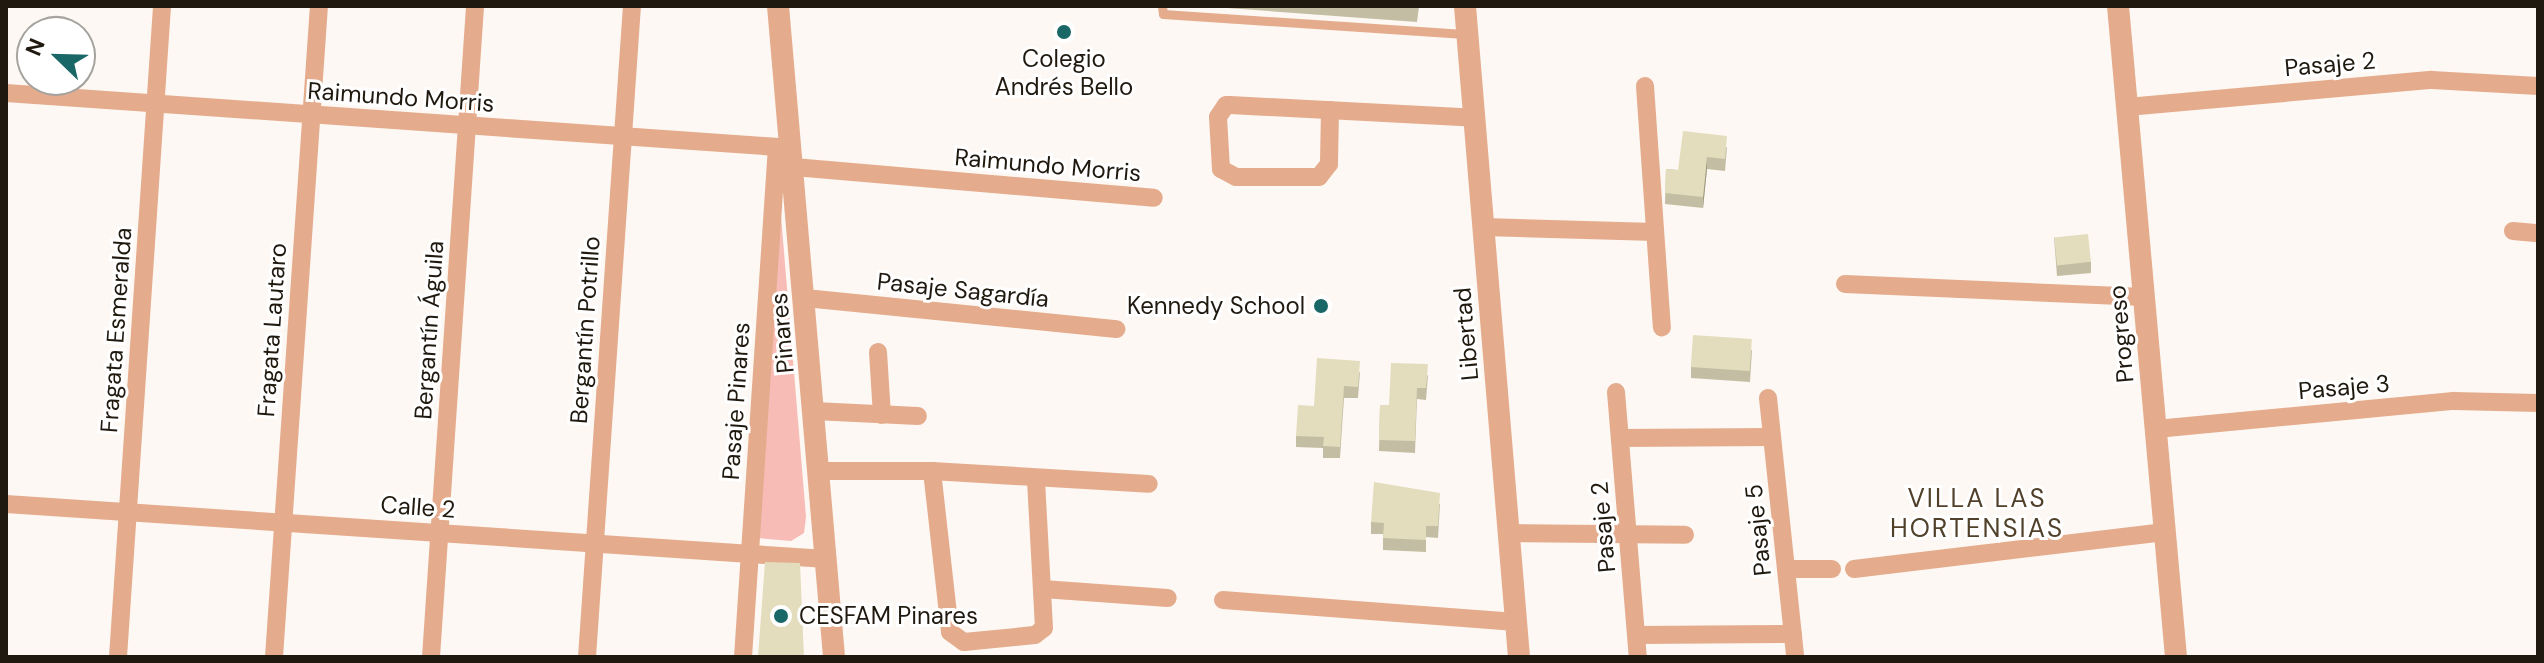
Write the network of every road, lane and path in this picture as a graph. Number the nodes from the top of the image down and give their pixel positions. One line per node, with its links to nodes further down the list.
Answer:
1 (162, 6): 13 (street, Fragata Esmeralda)
2 (319, 6): 16 (street, Fragata Lautaro)
3 (475, 6): 18 (street, Bergantín Águila)
4 (632, 6): 19 (street, Bergantín Potrillo)
5 (778, 6): 20 (street, Pinares)
6 (1162, 6): 9 (lane)
7 (1465, 6): 9 (street, Libertad)
8 (2118, 6): 14 (street, Progreso)
9 (1468, 34): 17 (street, Libertad)
10 (1645, 86): 24 (street)
11 (2538, 86): 14 (street, Pasaje 2)
12 (6, 93): 13 (street, Raimundo Morris)
13 (156, 103): 16 (street, Raimundo Morris); 46 (street, Fragata Esmeralda)
14 (2127, 107): 27 (street, Progreso)
15 (1330, 110): 15 (street); 17 (street)
16 (311, 114): 18 (street, Raimundo Morris); 47 (street, Fragata Lautaro)
17 (1475, 118): 22 (street, Libertad)
18 (467, 125): 19 (street, Raimundo Morris); 49 (street, Bergantín Águila)
19 (623, 136): 20 (street, Raimundo Morris); 53 (street, Bergantín Potrillo)
20 (788, 154): 21 (street, Raimundo Morris); 28 (street, Pinares); 54 (street, Pasaje Pinares)
21 (1154, 198)
22 (1484, 227): 24 (street); 50 (street, Libertad)
23 (2513, 231): 25 (street)
24 (1655, 232): 29 (street)
25 (2538, 233)
26 (1845, 284): 27 (street)
27 (2144, 297): 38 (street, Progreso)
28 (805, 298): 30 (street, Pasaje Sagardía); 35 (street, Pinares)
29 (1662, 327)
30 (1116, 329)
31 (878, 352): 36 (street)
32 (1616, 392): 40 (street, Pasaje 2)
33 (1768, 398): 39 (street, Pasaje 5)
34 (2538, 403): 38 (street, Pasaje 3)
35 (814, 411): 36 (street); 41 (street, Pinares)
36 (882, 415): 37 (street)
37 (918, 416)
38 (2156, 429): 48 (street, Progreso)
39 (1772, 437): 40 (street); 56 (street, Pasaje 5)
40 (1620, 438): 51 (street, Pasaje 2)
41 (819, 471): 42 (street); 55 (street, Pinares)
42 (932, 471): 43 (street); 59 (street)
43 (1036, 479): 44 (street); 59 (street)
44 (1149, 484)
45 (6, 504): 46 (street, Calle 2)
46 (127, 512): 47 (street, Calle 2); 65 (street, Fragata Esmeralda)
47 (283, 522): 49 (street, Calle 2); 66 (street, Fragata Lautaro)
48 (2165, 532): 58 (street); 74 (street, Progreso)
49 (439, 533): 53 (street, Calle 2); 67 (street, Bergantín Águila)
50 (1508, 533): 51 (street); 62 (street, Libertad)
51 (1628, 534): 52 (street); 64 (street, Pasaje 2)
52 (1685, 535)
53 (594, 544): 54 (street, Calle 2); 68 (street, Bergantín Potrillo)
54 (749, 554): 55 (street, Calle 2); 69 (street, Pasaje Pinares)
55 (826, 559): 70 (street, Pinares)
56 (1786, 569): 57 (street); 63 (street, Pasaje 5)
57 (1832, 569)
58 (1854, 569)
59 (1043, 589): 60 (street)
60 (1168, 598)
61 (1223, 600): 62 (street)
62 (1516, 622): 71 (street, Libertad)
63 (1793, 634): 64 (street); 73 (street, Pasaje 5)
64 (1637, 635): 72 (street, Pasaje 2)
65 (118, 657)
66 (274, 657)
67 (431, 657)
68 (587, 657)
69 (743, 657)
70 (834, 657)
71 (1519, 657)
72 (1638, 657)
73 (1795, 657)
74 (2176, 657)

